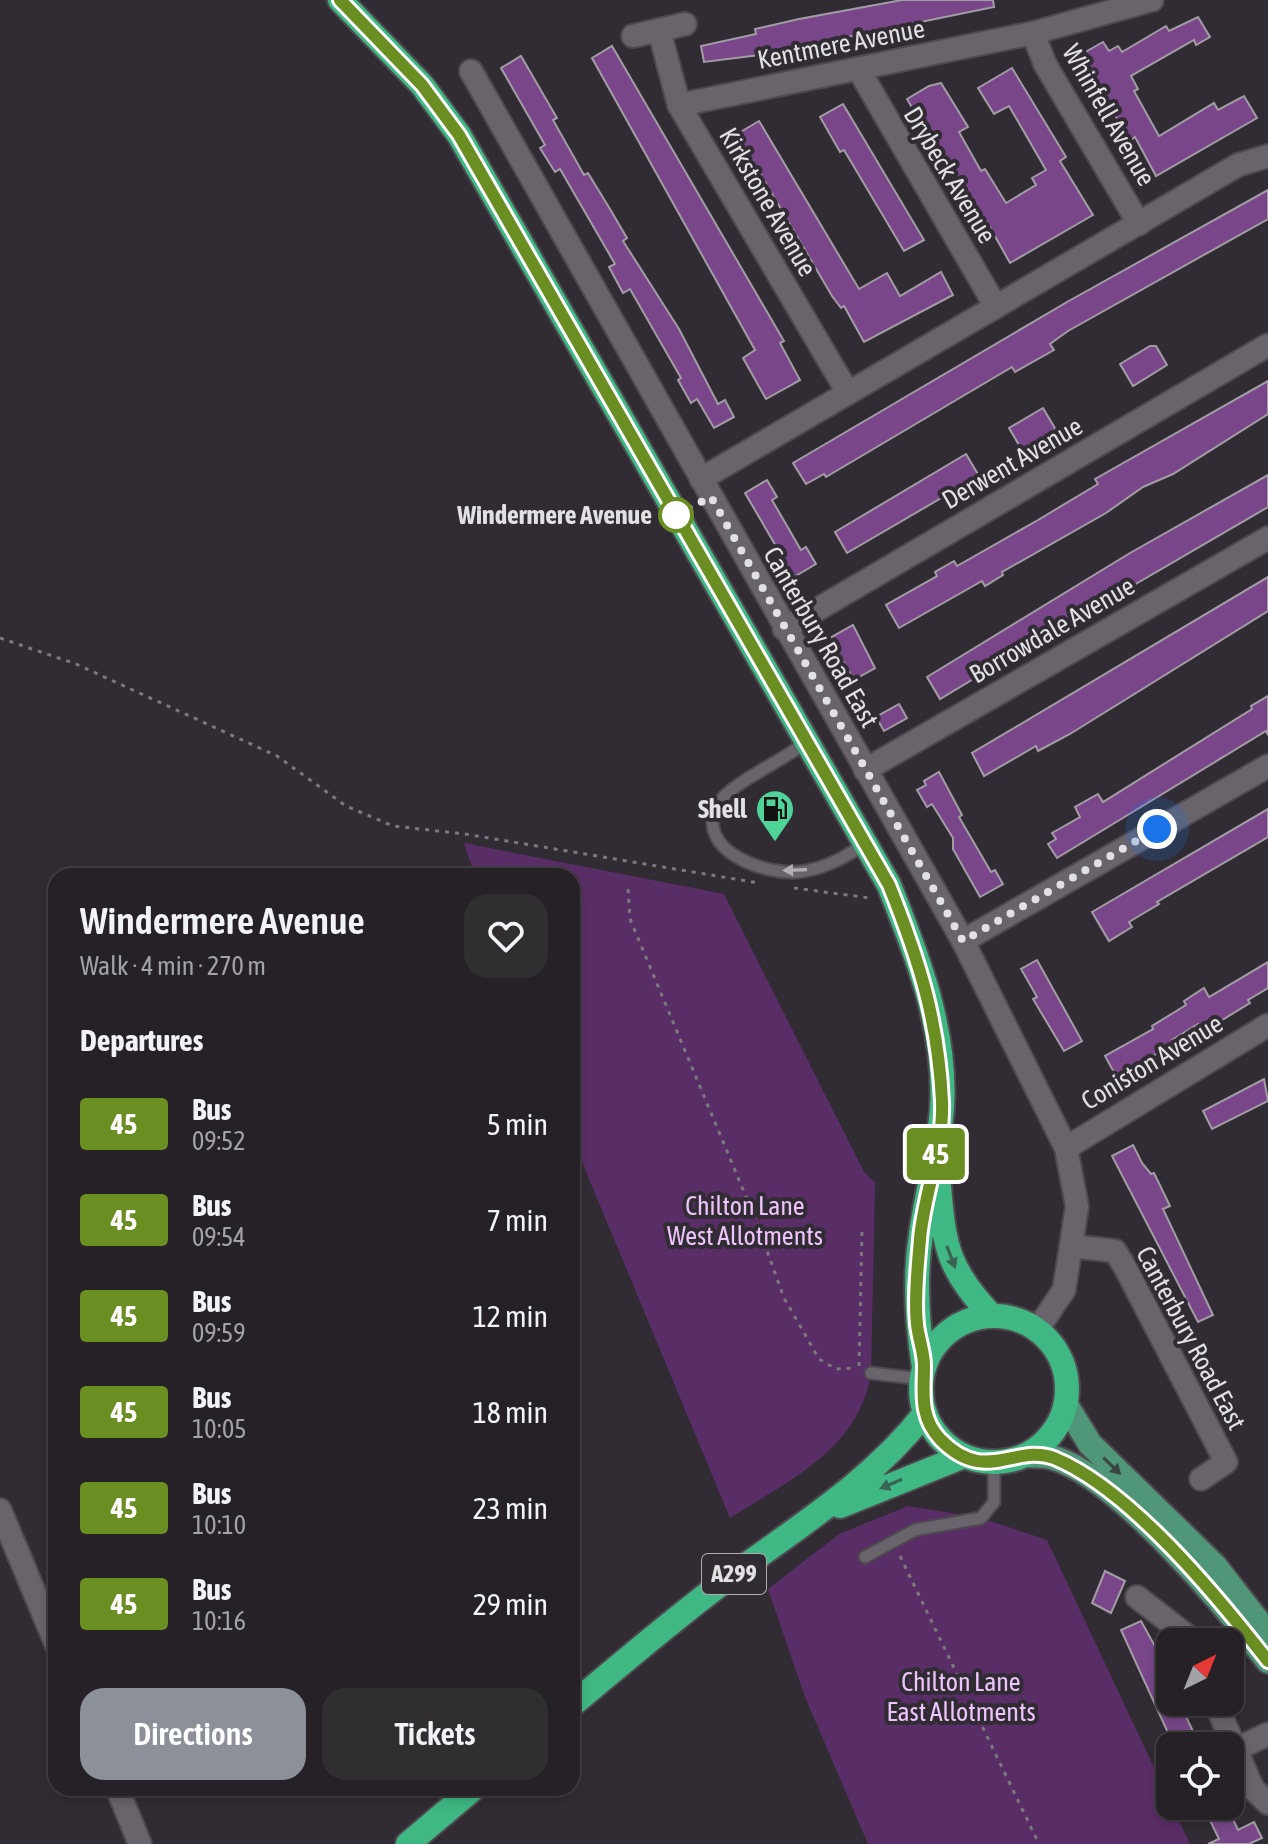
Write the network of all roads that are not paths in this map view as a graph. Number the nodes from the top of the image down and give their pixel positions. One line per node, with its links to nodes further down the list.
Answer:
1 (340, 0): 18 (highway)
2 (1152, 0): 5 (street, Kentmere Avenue)
3 (685, 24): 4 (street)
4 (659, 30): 6 (street); 9 (street, Kirkstone Avenue)
5 (1033, 33): 7 (street, Kentmere Avenue); 11 (street, Whinfell Avenue)
6 (633, 36)
7 (859, 70): 9 (street, Kentmere Avenue); 12 (street, Drybeck Avenue)
8 (471, 71): 15 (street, Canterbury Road East)
9 (679, 105): 14 (street, Kirkstone Avenue)
10 (1268, 156): 11 (street)
11 (1139, 224): 12 (street)
12 (996, 307): 14 (street)
13 (1268, 345): 17 (street, Derwent Avenue)
14 (848, 393): 15 (street)
15 (701, 479): 17 (street, Canterbury Road East)
16 (1268, 538): 20 (street, Borrowdale Avenue)
17 (784, 629): 20 (street, Canterbury Road East)
18 (808, 741): 21 (highway); 21 (lane, one-way to 18)
19 (1268, 766): 22 (street)
20 (865, 770): 22 (street, Canterbury Road East)
21 (867, 843): 25 (highway)
22 (963, 941): 24 (street, Canterbury Road East)
23 (1268, 1025): 24 (street, Coniston Avenue)
24 (1066, 1148): 26 (street, Canterbury Road East)
25 (937, 1153): 27 (highway, one-way to 27); 30 (highway)
26 (1071, 1246): 28 (street, Canterbury Road East); 36 (street, Canterbury Road East)
27 (992, 1316): 28 (highway); 30 (highway)
28 (1037, 1330): 31 (highway)
29 (871, 1373): 30 (lane)
30 (923, 1373): 32 (highway)
31 (1066, 1405): 33 (highway); 43 (main road, one-way to 43)
32 (925, 1413): 34 (highway); 38 (highway, A299)
33 (1027, 1455): 35 (highway); 44 (main road)
34 (964, 1456): 35 (highway); 38 (highway, A299, one-way to 38)
35 (994, 1463): 39 (lane)
36 (1201, 1479)
37 (0, 1510): 41 (street)
38 (808, 1523): 45 (highway, A299)
39 (865, 1557)
40 (1137, 1597): 42 (street)
41 (48, 1625)
42 (1177, 1628)
43 (1268, 1634)
44 (1268, 1661)
45 (580, 1699)
46 (1268, 1734): 47 (street)
47 (1244, 1746)
48 (1244, 1772): 51 (street)
49 (120, 1796): 52 (street)
50 (465, 1796): 53 (highway)
51 (1268, 1803)
52 (140, 1844)
53 (408, 1844)

